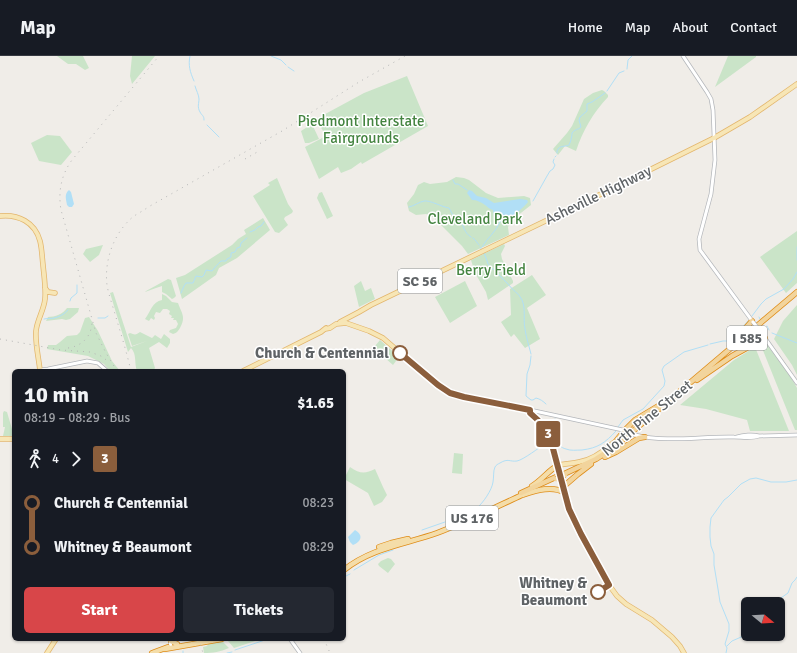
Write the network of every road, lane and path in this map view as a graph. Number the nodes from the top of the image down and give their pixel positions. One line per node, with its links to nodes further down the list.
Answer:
1 (683, 56): 3 (main road)
2 (797, 84): 3 (main road, Asheville Highway / SC 56)
3 (714, 138): 9 (main road); 10 (main road, Asheville Highway / SC 56)
4 (0, 216): 5 (main road)
5 (45, 288): 7 (main road); 12 (main road)
6 (797, 292): 16 (highway, North Pine Street / I 585)
7 (55, 294)
8 (797, 296): 17 (highway, North Pine Street / I 585)
9 (753, 321): 11 (main road, bridge); 16 (highway)
10 (336, 324): 15 (main road, Asheville Highway); 20 (main road)
11 (763, 336): 17 (highway); 18 (main road)
12 (40, 369)
13 (48, 369): 14 (main road)
14 (105, 369)
15 (247, 369)
16 (704, 372): 19 (highway, North Pine Street / I 585)
17 (697, 380): 29 (highway, North Pine Street / I 585)
18 (797, 383)
19 (676, 395): 23 (highway); 30 (highway, North Pine Street / I 585)
20 (521, 408): 21 (main road); 21 (main road)
21 (534, 414): 22 (main road); 32 (main road)
22 (607, 427): 23 (main road); 23 (main road)
23 (629, 434): 25 (highway); 26 (main road); 29 (highway); 30 (highway); 32 (main road)
24 (797, 435): 26 (main road)
25 (645, 437): 26 (main road)
26 (659, 438)
27 (0, 439): 28 (main road)
28 (12, 439)
29 (603, 457): 31 (highway, North Pine Street / I 585)
30 (598, 458): 33 (highway, North Pine Street / I 585)
31 (591, 464): 33 (highway, North Pine Street / I 585); 34 (highway)
32 (560, 465): 34 (main road); 36 (highway)
33 (565, 474): 36 (highway, North Pine Street / I 585, bridge)
34 (561, 488): 35 (highway); 36 (highway)
35 (565, 493): 47 (main road)
36 (521, 494): 37 (highway, North Pine Street / US 176); 38 (highway, North Pine Street / US 176)
37 (346, 565)
38 (346, 569)
39 (171, 641): 43 (highway); 44 (main road)
40 (194, 641): 43 (highway)
41 (209, 641): 44 (highway)
42 (291, 641): 46 (main road)
43 (177, 644): 44 (highway)
44 (171, 647): 45 (highway)
45 (152, 653)
46 (300, 653)
47 (684, 653)

